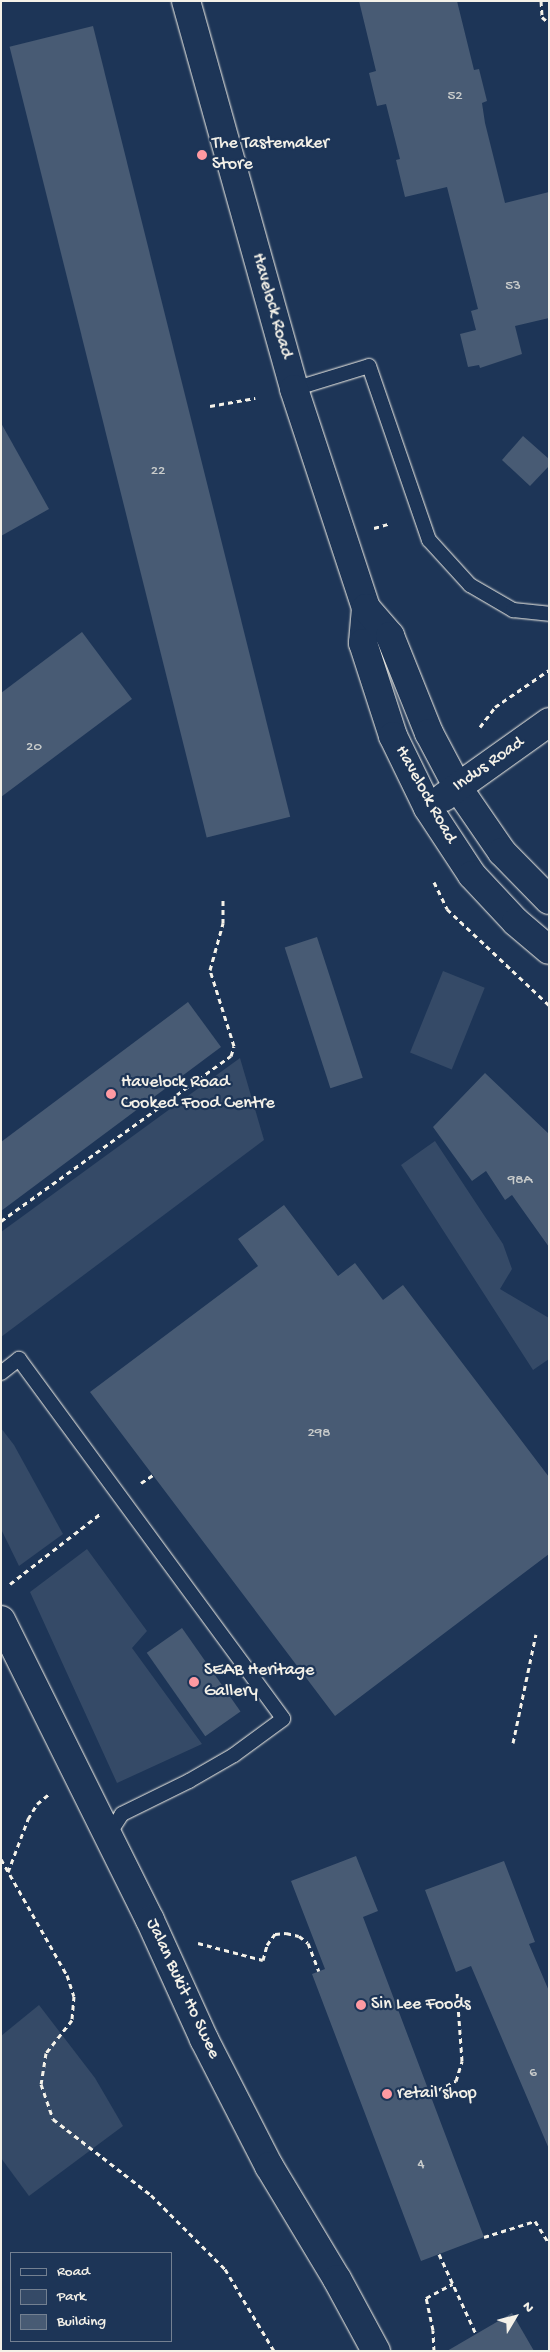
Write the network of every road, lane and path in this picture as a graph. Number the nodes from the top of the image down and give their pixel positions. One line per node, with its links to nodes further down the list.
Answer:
1 (186, 1): 4 (street, Havelock Road)
2 (541, 1): 3 (path)
3 (549, 23)
4 (294, 389): 9 (street, Havelock Road); 10 (lane)
5 (255, 398): 6 (path)
6 (210, 406)
7 (388, 524): 8 (path)
8 (374, 528)
9 (366, 608): 14 (street, Havelock Road); 15 (street, Havelock Road)
10 (549, 614)
11 (549, 670): 13 (path)
12 (549, 722): 14 (street, Indus Road)
13 (480, 726)
14 (458, 788): 15 (street, Indus Road); 18 (street, Havelock Road)
15 (428, 808): 19 (street, Havelock Road)
16 (434, 882): 20 (path)
17 (223, 898): 21 (path)
18 (549, 900)
19 (549, 950)
20 (549, 1005)
21 (1, 1221)
22 (1, 1372): 24 (lane)
23 (152, 1475): 24 (path)
24 (122, 1497): 25 (path); 30 (lane)
25 (10, 1584)
26 (1, 1620): 29 (street, Jalan Bukit Ho Swee)
27 (536, 1634): 28 (path)
28 (513, 1743)
29 (77, 1774): 30 (street, Jalan Bukit Ho Swee); 32 (path)
30 (107, 1837): 43 (street, Jalan Bukit Ho Swee)
31 (1, 1859): 32 (path)
32 (8, 1872): 42 (path)
33 (197, 1943): 34 (path)
34 (320, 1972)
35 (456, 1991): 36 (path)
36 (430, 2094)
37 (484, 2237): 38 (path)
38 (549, 2243)
39 (439, 2254): 40 (path)
40 (452, 2284): 41 (path); 44 (path)
41 (476, 2334)
42 (274, 2351)
43 (376, 2351)
44 (434, 2351)

